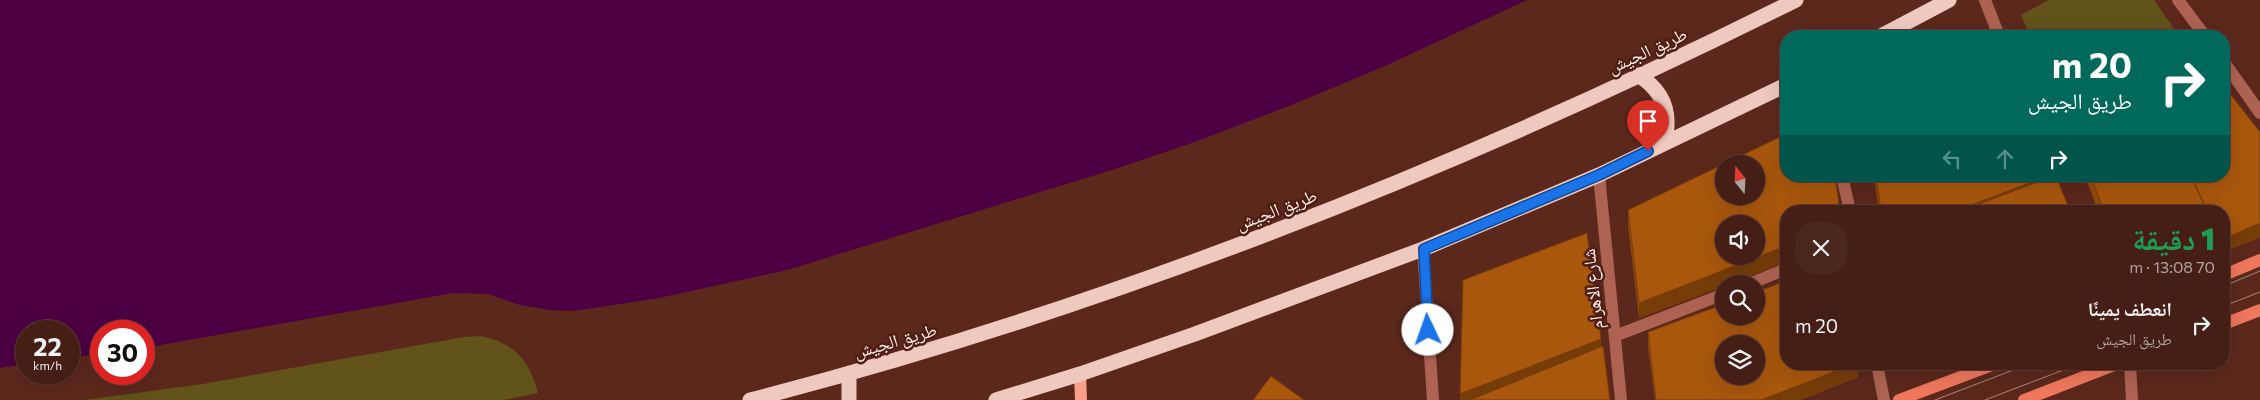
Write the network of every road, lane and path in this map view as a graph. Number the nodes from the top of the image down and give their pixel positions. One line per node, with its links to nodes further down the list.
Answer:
1 (1796, 0): 9 (highway, طريق الجيش)
2 (1949, 0): 5 (highway)
3 (1985, 0): 6 (street)
4 (2178, 0): 7 (street)
5 (1892, 30)
6 (1997, 30)
7 (2200, 30)
8 (2230, 70): 11 (street)
9 (1638, 75): 12 (highway); 29 (highway, طريق الجيش)
10 (1780, 87): 12 (highway)
11 (2260, 113)
12 (1664, 143): 13 (highway)
13 (1599, 175): 16 (highway); 24 (street, شارع الاهرام)
14 (1843, 182): 15 (street)
15 (1849, 205)
16 (1424, 249): 30 (highway); 35 (street)
17 (2260, 260): 19 (main road)
18 (1780, 271): 20 (street)
19 (2230, 272)
20 (1765, 278)
21 (1715, 297): 24 (street)
22 (2260, 310): 23 (main road)
23 (2230, 322)
24 (1615, 336): 36 (street, شارع الاهرام)
25 (1878, 370): 37 (street)
26 (1979, 370): 38 (main road)
27 (2102, 370): 39 (main road)
28 (2130, 370): 40 (street)
29 (849, 372): 31 (highway, طريق الجيش); 32 (highway)
30 (1080, 374): 33 (highway); 34 (main road)
31 (750, 400)
32 (849, 400)
33 (996, 400)
34 (1080, 400)
35 (1433, 400)
36 (1621, 400)
37 (1884, 400)
38 (1899, 400)
39 (2024, 400)
40 (2132, 400)

